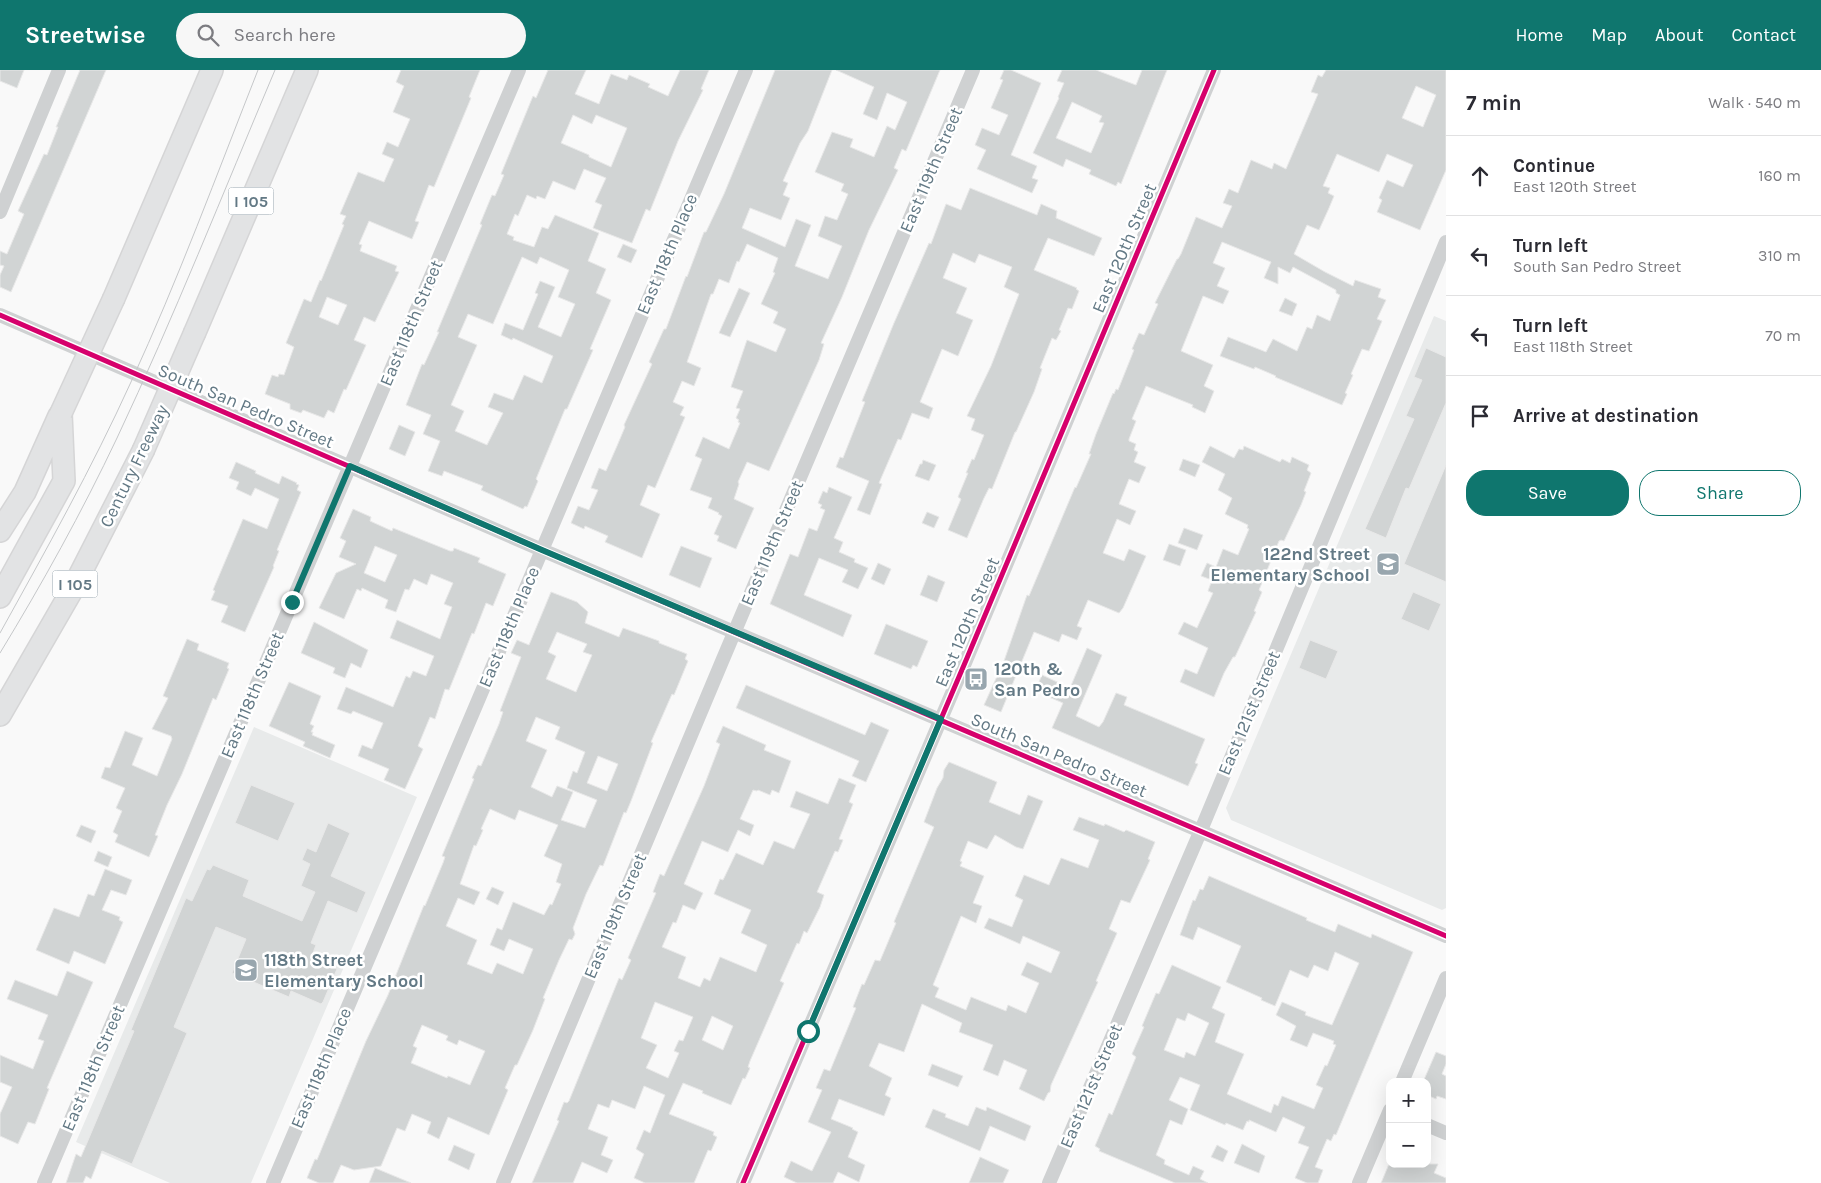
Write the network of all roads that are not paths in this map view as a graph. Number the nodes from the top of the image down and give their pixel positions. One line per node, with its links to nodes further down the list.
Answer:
1 (60, 70): 8 (street)
2 (212, 70): 11 (highway, bridge)
3 (307, 70): 17 (highway, Century Freeway / I 105, bridge)
4 (519, 70): 12 (street, East 118th Street)
5 (746, 70): 14 (street, East 118th Place)
6 (974, 70): 16 (street, East 119th Street)
7 (1214, 70): 18 (street, East 120th Street)
8 (0, 212)
9 (1446, 243): 19 (street, East 121st Street)
10 (0, 315): 12 (street, South San Pedro Street)
11 (60, 413): 13 (highway); 15 (highway)
12 (350, 466): 14 (street, South San Pedro Street); 26 (street, East 118th Street)
13 (0, 531)
14 (542, 550): 16 (street, South San Pedro Street); 27 (street, East 118th Place)
15 (0, 597)
16 (734, 631): 18 (street, South San Pedro Street); 28 (street, East 119th Street)
17 (0, 715)
18 (941, 719): 19 (street, South San Pedro Street); 29 (street, East 120th Street)
19 (1200, 830): 20 (street, South San Pedro Street); 30 (street, East 121st Street)
20 (1446, 936)
21 (1446, 978): 22 (street)
22 (1404, 1078)
23 (1386, 1119): 31 (street)
24 (1431, 1127): 25 (street)
25 (1446, 1133)
26 (44, 1183)
27 (273, 1183)
28 (503, 1183)
29 (743, 1183)
30 (1049, 1183)
31 (1358, 1183)

